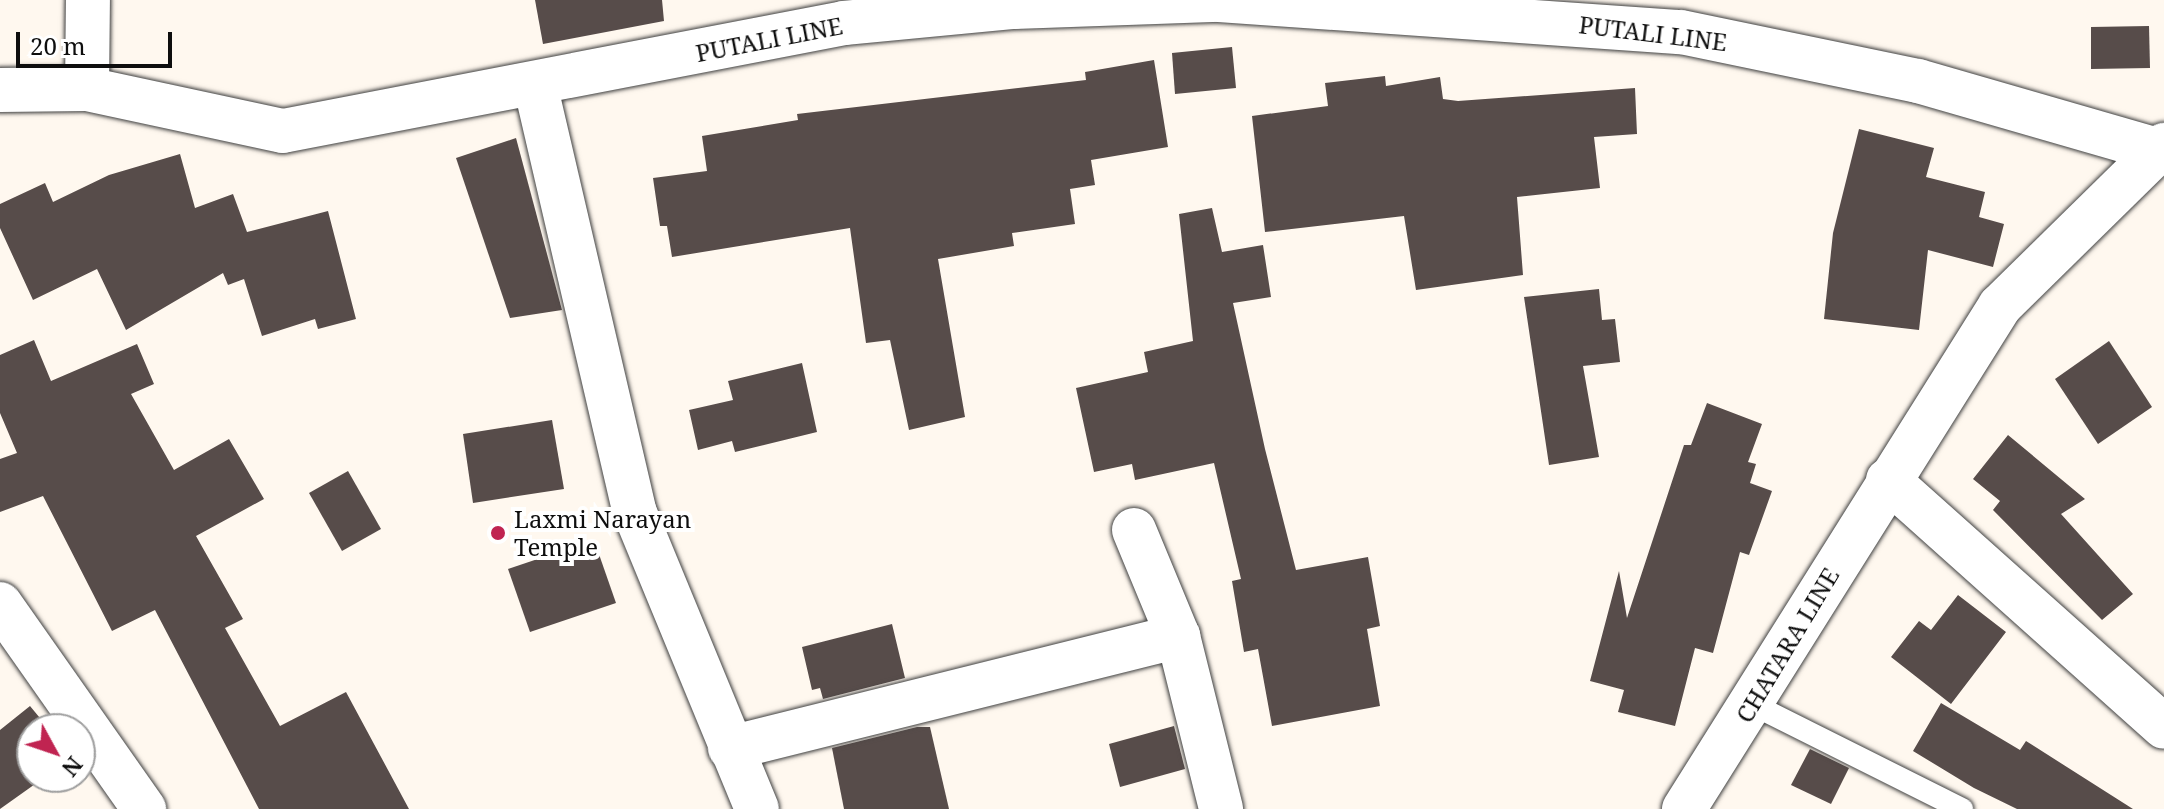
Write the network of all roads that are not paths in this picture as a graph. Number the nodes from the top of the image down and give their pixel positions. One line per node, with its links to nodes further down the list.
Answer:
1 (88, 0): 3 (street)
2 (535, 84): 3 (street, PUTALI LINE); 5 (street, PUTALI LINE); 12 (street)
3 (87, 89): 4 (street, PUTALI LINE)
4 (0, 90)
5 (2160, 147): 6 (street, CHATARA LINE)
6 (1888, 480): 10 (street, CHATARA LINE); 11 (street)
7 (1134, 530): 9 (street)
8 (0, 604): 13 (street)
9 (1178, 636): 12 (street); 15 (street)
10 (1752, 704): 16 (street, CHATARA LINE); 17 (lane)
11 (2164, 727)
12 (730, 748): 14 (street)
13 (144, 809)
14 (757, 809)
15 (1221, 809)
16 (1684, 809)
17 (1962, 809)

